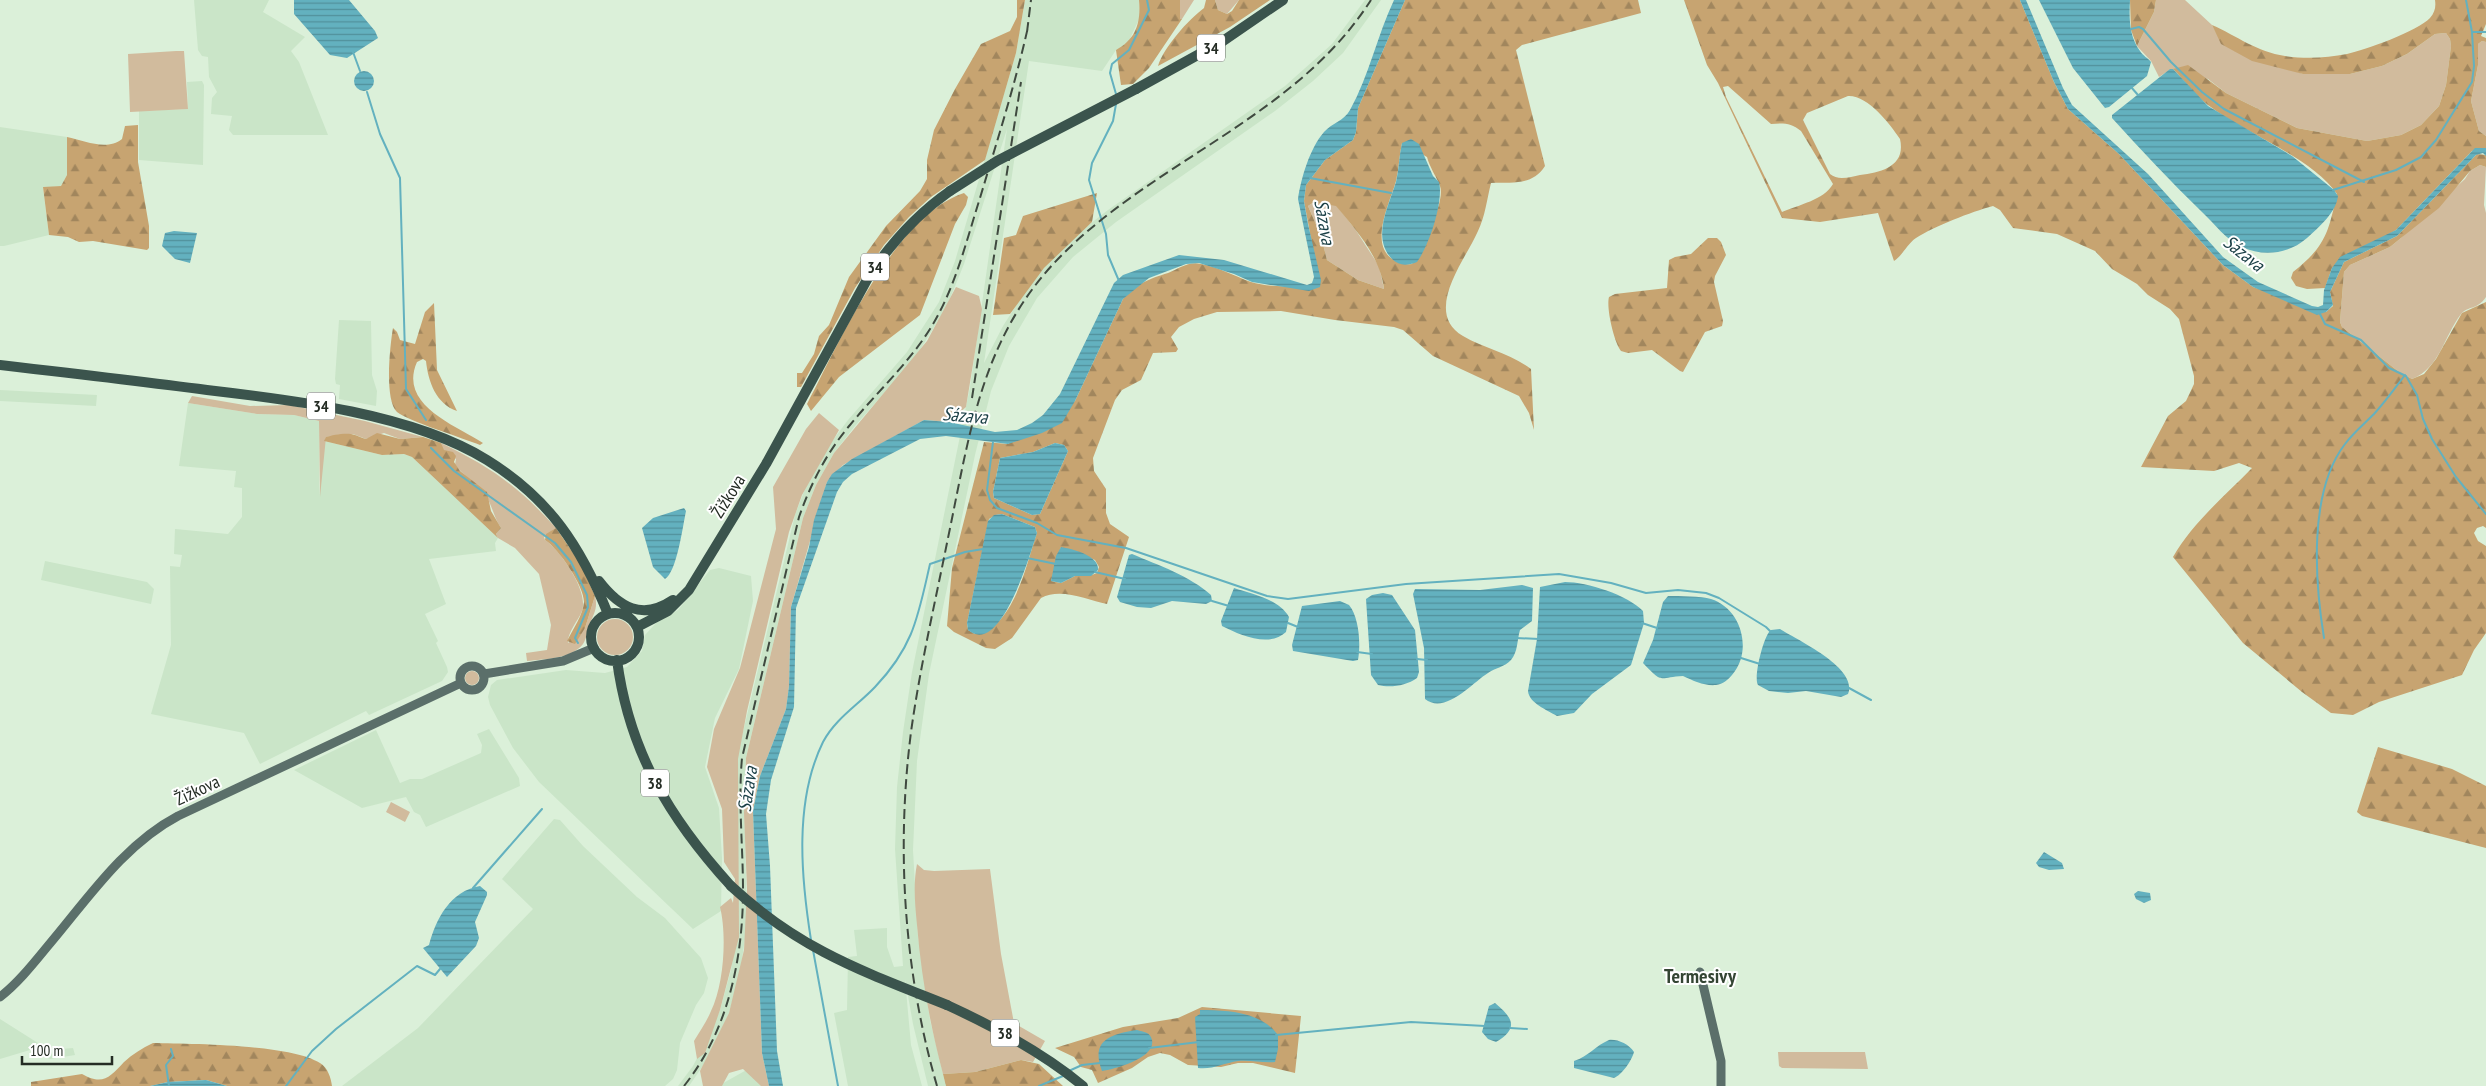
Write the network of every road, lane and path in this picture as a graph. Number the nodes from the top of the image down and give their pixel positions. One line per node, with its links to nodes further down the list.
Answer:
1 (1283, 0): 4 (main road, Žižkova / 34, bridge)
2 (0, 365): 3 (main road, 34)
3 (588, 566): 4 (main road, 34); 5 (main road, 34)
4 (688, 590): 6 (main road, Žižkova)
5 (608, 614): 6 (main road); 7 (main road)
6 (637, 627): 8 (main road)
7 (594, 648): 8 (main road); 9 (main road, Žižkova)
8 (617, 660): 13 (main road, 38, bridge)
9 (484, 674): 10 (main road, Žižkova); 10 (main road)
10 (461, 683): 12 (main road, Žižkova)
11 (1700, 972): 14 (main road)
12 (0, 996)
13 (1083, 1086)
14 (1721, 1086)

